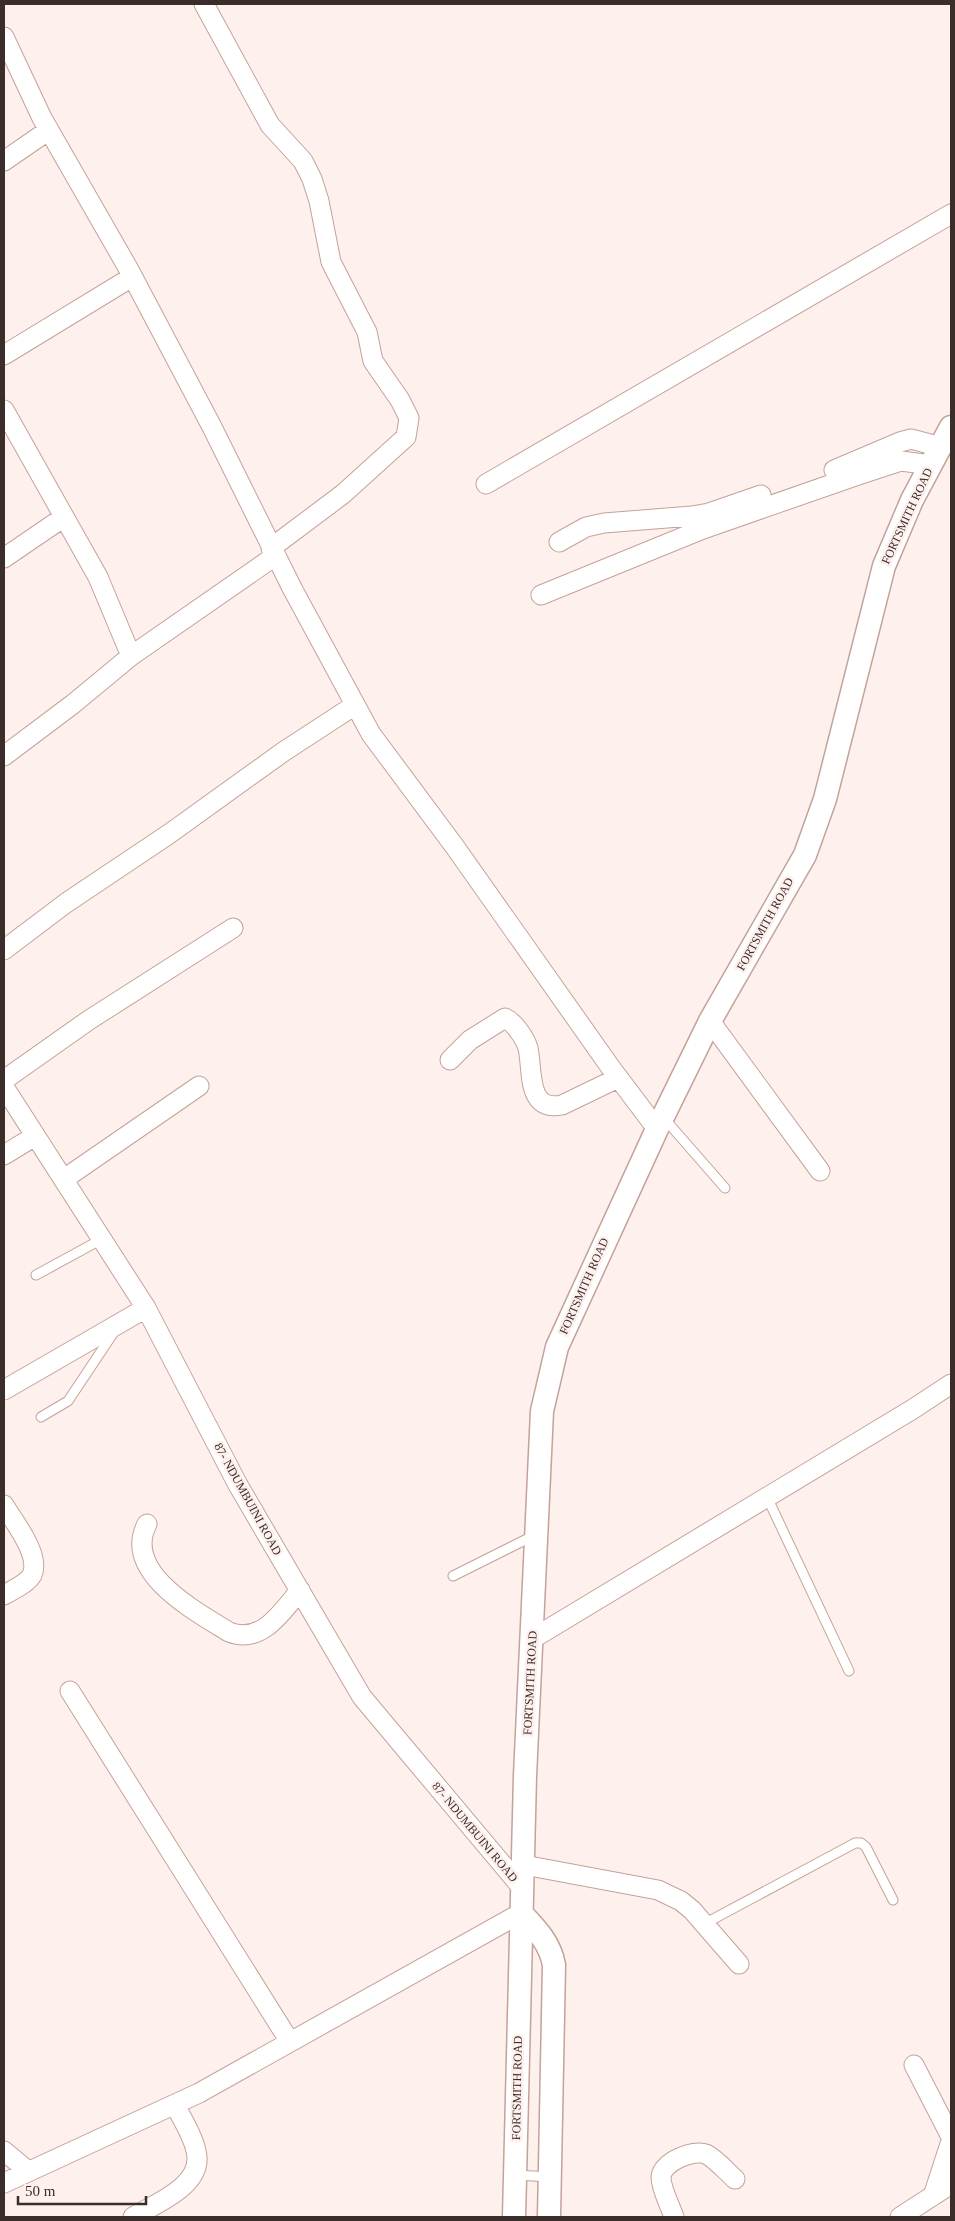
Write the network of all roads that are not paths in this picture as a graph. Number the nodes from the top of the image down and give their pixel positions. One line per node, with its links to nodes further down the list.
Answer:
1 (204, 4): 13 (street)
2 (4, 37): 3 (street)
3 (49, 130): 4 (street); 6 (street)
4 (4, 161)
5 (951, 214): 10 (street)
6 (132, 277): 7 (street); 13 (street)
7 (4, 355)
8 (4, 410): 11 (street)
9 (944, 443): 12 (street); 15 (street); 21 (street, FORTSMITH ROAD)
10 (486, 484)
11 (64, 517): 14 (street); 16 (street)
12 (559, 542)
13 (273, 552): 16 (street); 17 (street)
14 (4, 558)
15 (541, 595)
16 (131, 656): 18 (street)
17 (355, 705): 20 (street); 23 (street)
18 (4, 756)
19 (233, 928): 24 (street)
20 (4, 950)
21 (710, 1021): 27 (street, FORTSMITH ROAD); 30 (street)
22 (450, 1060): 23 (street)
23 (618, 1078): 27 (street)
24 (4, 1080)
25 (199, 1086): 31 (street)
26 (4, 1087): 28 (street, 87- NDUMBUINI ROAD)
27 (660, 1123): 32 (lane); 43 (street, FORTSMITH ROAD)
28 (35, 1136): 29 (street); 31 (street, 87- NDUMBUINI ROAD)
29 (4, 1155)
30 (820, 1171)
31 (64, 1179): 33 (street, 87- NDUMBUINI ROAD)
32 (725, 1188)
33 (102, 1240): 34 (lane); 35 (street, 87- NDUMBUINI ROAD)
34 (36, 1275)
35 (146, 1308): 36 (street); 45 (street, 87- NDUMBUINI ROAD)
36 (120, 1324): 38 (street); 39 (lane)
37 (951, 1384): 40 (street)
38 (4, 1390)
39 (41, 1417)
40 (767, 1497): 47 (street); 48 (lane)
41 (4, 1505): 46 (street)
42 (147, 1524): 45 (street)
43 (537, 1534): 44 (lane); 47 (street, FORTSMITH ROAD)
44 (453, 1576)
45 (300, 1590): 51 (street, 87- NDUMBUINI ROAD)
46 (4, 1595)
47 (532, 1639): 50 (street, FORTSMITH ROAD)
48 (849, 1671)
49 (70, 1691): 56 (street)
50 (524, 1865): 51 (street, FORTSMITH ROAD); 54 (street)
51 (523, 1889): 53 (street, FORTSMITH ROAD)
52 (893, 1900): 54 (lane)
53 (521, 1913): 56 (street); 63 (street, FORTSMITH ROAD); 64 (street)
54 (704, 1924): 55 (street)
55 (739, 1964)
56 (290, 2042): 58 (street)
57 (914, 2065): 59 (street)
58 (175, 2105): 62 (street); 69 (street)
59 (951, 2137)
60 (951, 2141): 68 (street)
61 (4, 2151): 62 (street)
62 (28, 2171): 66 (street)
63 (515, 2175): 64 (lane); 70 (street, FORTSMITH ROAD)
64 (550, 2177): 71 (street)
65 (735, 2179): 72 (street)
66 (4, 2183)
67 (951, 2184): 68 (street)
68 (933, 2196): 73 (street)
69 (133, 2217)
70 (514, 2217)
71 (549, 2217)
72 (674, 2217)
73 (900, 2217)

